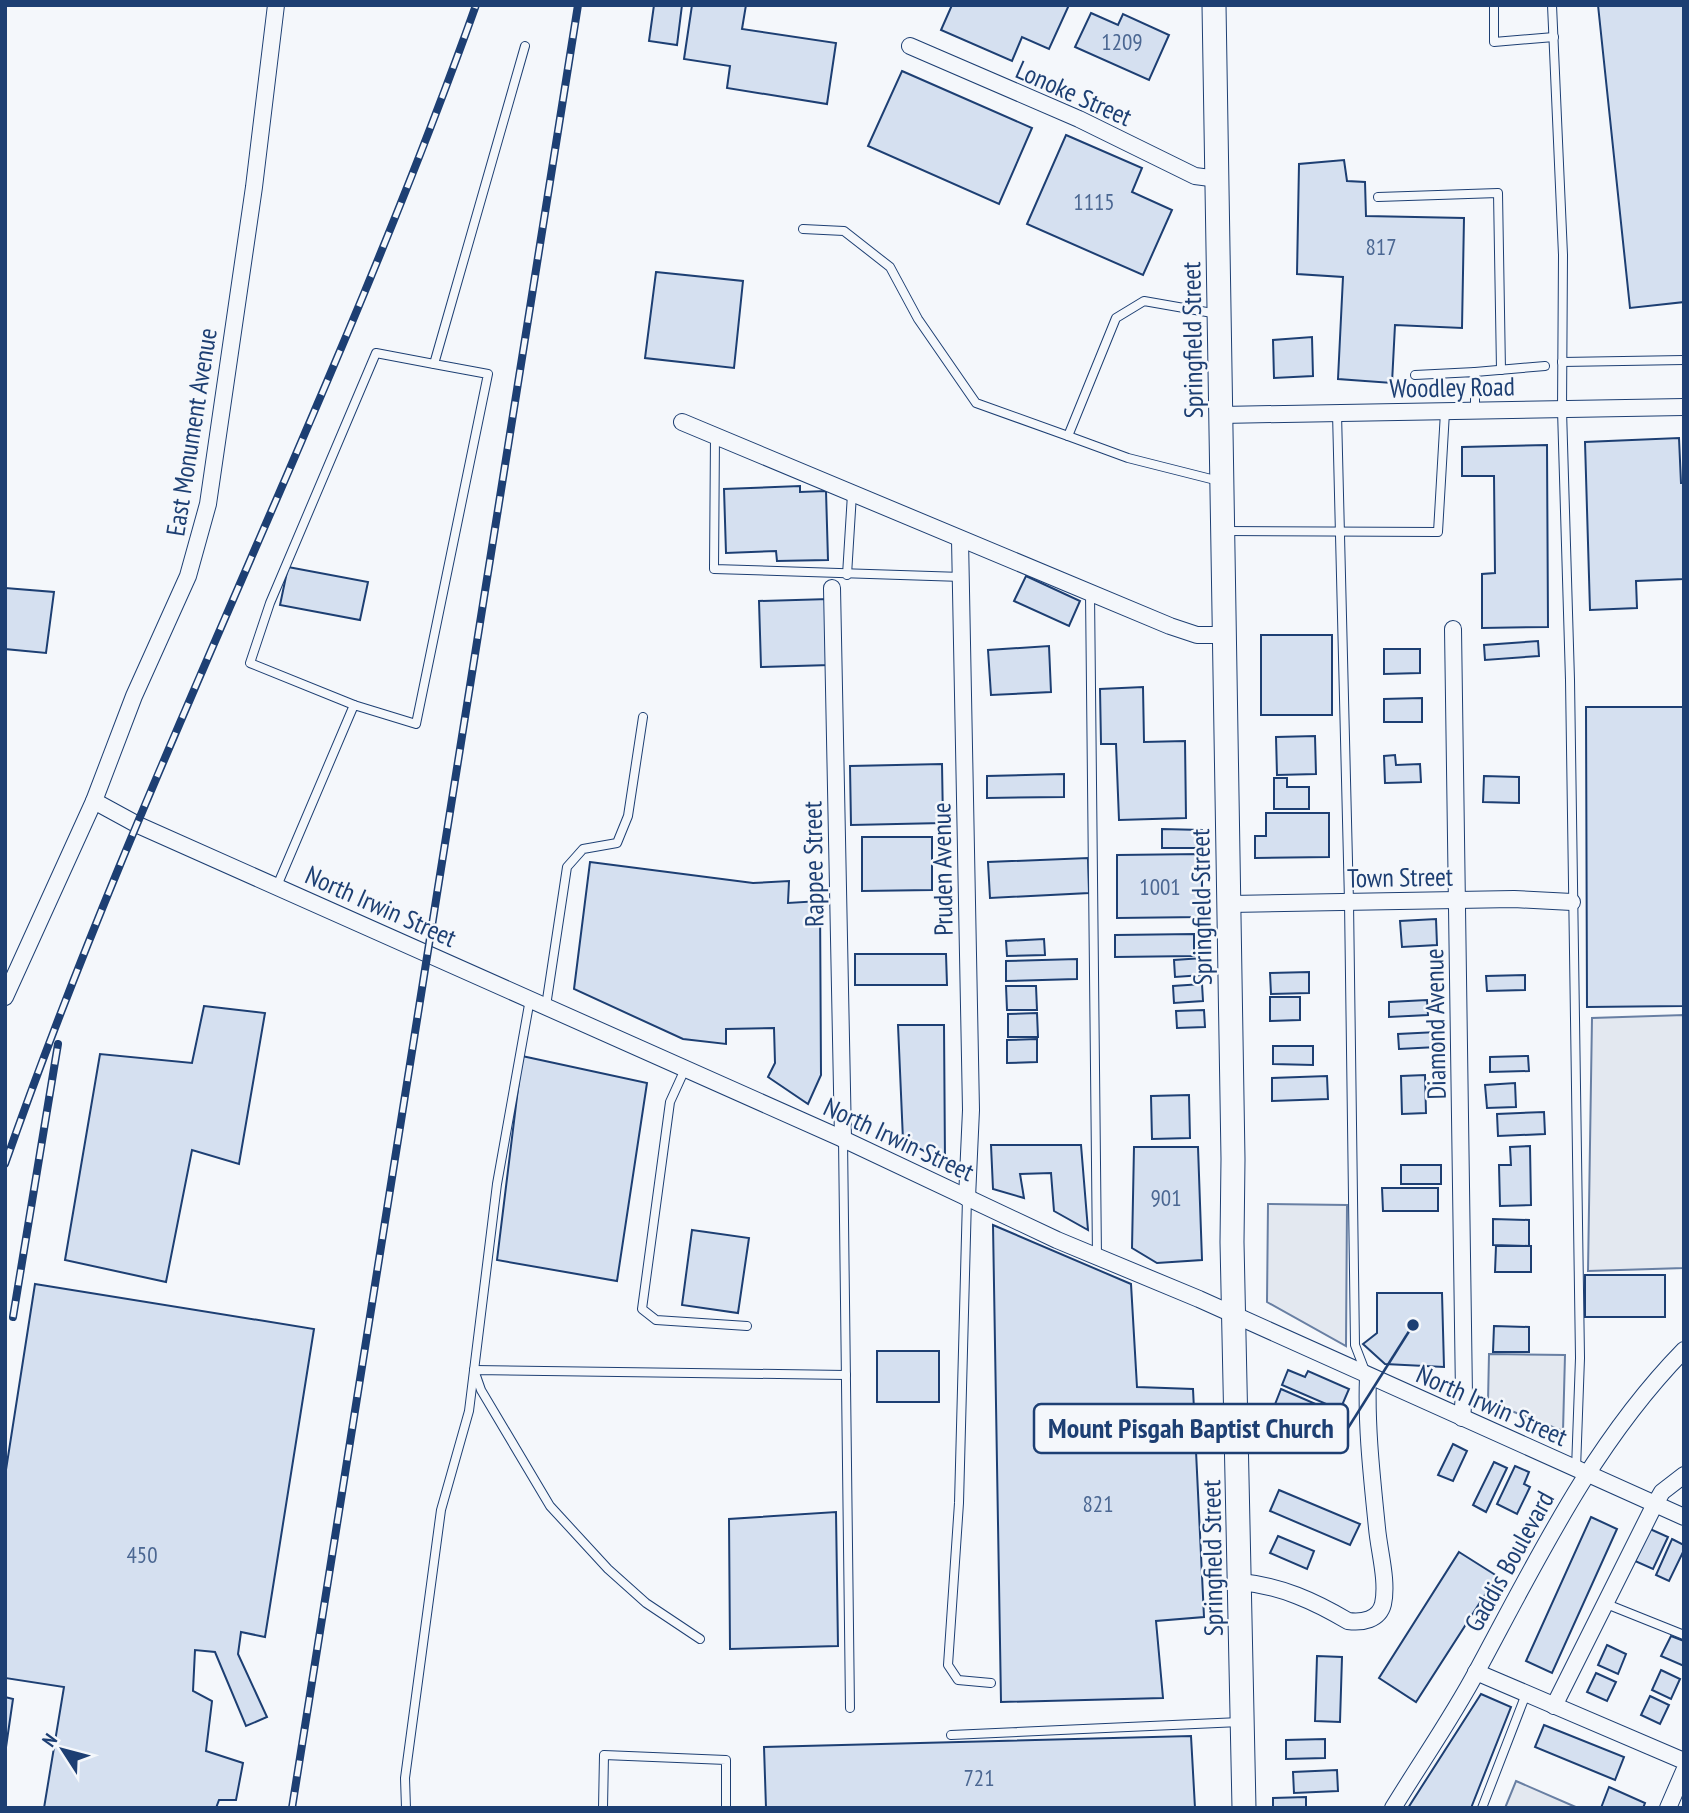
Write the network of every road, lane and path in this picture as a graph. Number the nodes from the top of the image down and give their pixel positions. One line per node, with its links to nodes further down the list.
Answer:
1 (276, 5): 41 (street, East Monument Avenue)
2 (1214, 5): 8 (main road, Springfield Street)
3 (1494, 5): 5 (lane)
4 (1552, 5): 5 (lane)
5 (1554, 37): 13 (lane)
6 (525, 46): 14 (lane)
7 (910, 47): 8 (street, Lonoke Street)
8 (1218, 179): 11 (main road, Springfield Street)
9 (1378, 197): 16 (lane)
10 (803, 229): 27 (lane)
11 (1219, 314): 24 (main road, Springfield Street); 27 (lane)
12 (1684, 360): 13 (lane)
13 (1562, 362): 20 (lane)
14 (434, 364): 39 (lane); 39 (lane)
15 (1545, 366): 16 (lane)
16 (1500, 370): 17 (lane)
17 (1475, 372): 18 (lane); 21 (lane)
18 (1415, 375)
19 (1684, 408): 20 (street, Woodley Road)
20 (1562, 410): 21 (street, Woodley Road); 45 (lane)
21 (1475, 411): 22 (street, Woodley Road)
22 (1445, 412): 23 (street, Woodley Road); 31 (lane)
23 (1337, 413): 24 (street, Woodley Road); 31 (lane)
24 (1221, 415): 28 (main road, Springfield Street)
25 (682, 422): 26 (street)
26 (715, 436): 29 (street); 33 (lane)
27 (1068, 436): 28 (lane)
28 (1222, 482): 30 (main road, Springfield Street)
29 (852, 494): 32 (street); 33 (lane)
30 (1222, 531): 31 (lane); 38 (main road, Springfield Street)
31 (1341, 533): 44 (lane)
32 (960, 539): 34 (street, Pruden Avenue); 36 (street)
33 (847, 575): 34 (lane)
34 (962, 577): 52 (street, Pruden Avenue)
35 (832, 588): 51 (street, Rappee Street)
36 (1090, 593): 38 (street); 53 (lane)
37 (1453, 629): 43 (street, Diamond Avenue)
38 (1225, 635): 46 (main road, Springfield Street)
39 (354, 705): 42 (lane)
40 (643, 716): 49 (lane)
41 (94, 801): 42 (street, North Irwin Street); 47 (street, East Monument Avenue)
42 (278, 886): 48 (street, North Irwin Street)
43 (1457, 900): 44 (street, Town Street); 45 (street, Town Street); 60 (street, Diamond Avenue)
44 (1349, 902): 46 (street, Town Street); 59 (lane)
45 (1572, 902): 61 (lane)
46 (1230, 904): 54 (main road, Springfield Street)
47 (5, 997)
48 (530, 999): 49 (street, North Irwin Street); 57 (lane)
49 (546, 1006): 50 (street, North Irwin Street)
50 (685, 1069): 51 (street, North Irwin Street); 55 (lane)
51 (843, 1139): 52 (street, North Irwin Street); 58 (lane)
52 (967, 1198): 53 (street, North Irwin Street); 70 (lane)
53 (1097, 1258): 54 (street, North Irwin Street)
54 (1236, 1318): 59 (street, North Irwin Street); 65 (main road, Springfield Street)
55 (747, 1326)
56 (1684, 1350): 61 (street, Gaddis Boulevard)
57 (474, 1370): 58 (lane); 68 (lane); 78 (lane)
58 (846, 1375): 73 (lane)
59 (1368, 1377): 60 (street, North Irwin Street); 65 (street)
60 (1462, 1418): 61 (street, North Irwin Street)
61 (1581, 1471): 63 (street, North Irwin Street); 69 (street, Gaddis Boulevard)
62 (1684, 1475): 63 (street)
63 (1655, 1504): 64 (street, North Irwin Street); 66 (street)
64 (1684, 1517)
65 (1241, 1582): 74 (main road, Springfield Street)
66 (1604, 1603): 67 (lane); 72 (street)
67 (1684, 1635)
68 (701, 1639)
69 (1476, 1672): 71 (street); 82 (street, Gaddis Boulevard)
70 (991, 1683)
71 (1526, 1694): 72 (street); 83 (lane)
72 (1553, 1706): 76 (street)
73 (850, 1708)
74 (1243, 1722): 75 (lane); 81 (main road, Springfield Street)
75 (951, 1735)
76 (1684, 1761)
77 (1684, 1772): 84 (street)
78 (406, 1808)
79 (603, 1808): 80 (lane)
80 (726, 1808)
81 (1244, 1808)
82 (1394, 1808)
83 (1482, 1808)
84 (1668, 1808)

